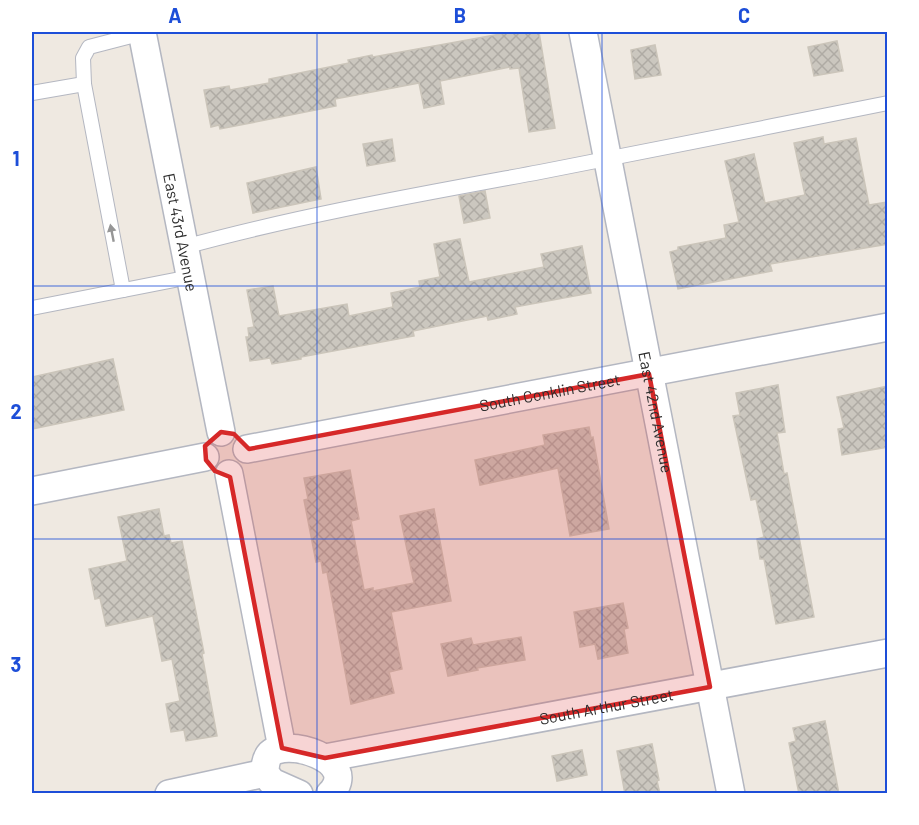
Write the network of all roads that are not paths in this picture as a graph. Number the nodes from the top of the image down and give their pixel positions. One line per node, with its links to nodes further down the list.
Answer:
1 (146, 32): 3 (lane); 7 (street, East 43rd Avenue)
2 (582, 32): 6 (street, East 42nd Avenue)
3 (84, 84): 4 (lane); 9 (lane, one-way to 3)
4 (32, 93)
5 (888, 103): 6 (lane)
6 (607, 159): 7 (lane); 12 (street, East 42nd Avenue)
7 (184, 247): 8 (street, East 43rd Avenue)
8 (190, 277): 9 (lane); 13 (street, East 43rd Avenue)
9 (123, 290): 10 (lane)
10 (32, 308)
11 (888, 327): 12 (street, South Conklin Street)
12 (649, 374): 14 (street, South Conklin Street); 19 (street, East 42nd Avenue)
13 (221, 432): 14 (street); 15 (street)
14 (247, 449): 16 (street)
15 (205, 457): 16 (street); 17 (street)
16 (229, 474): 20 (street)
17 (32, 491)
18 (888, 653): 19 (street, South Arthur Street)
19 (710, 687): 21 (street, South Arthur Street); 26 (street, East 42nd Avenue)
20 (282, 748): 21 (street); 22 (street)
21 (325, 758): 25 (street)
22 (265, 773): 23 (street); 24 (street)
23 (178, 792)
24 (299, 794)
25 (330, 794)
26 (731, 794)

